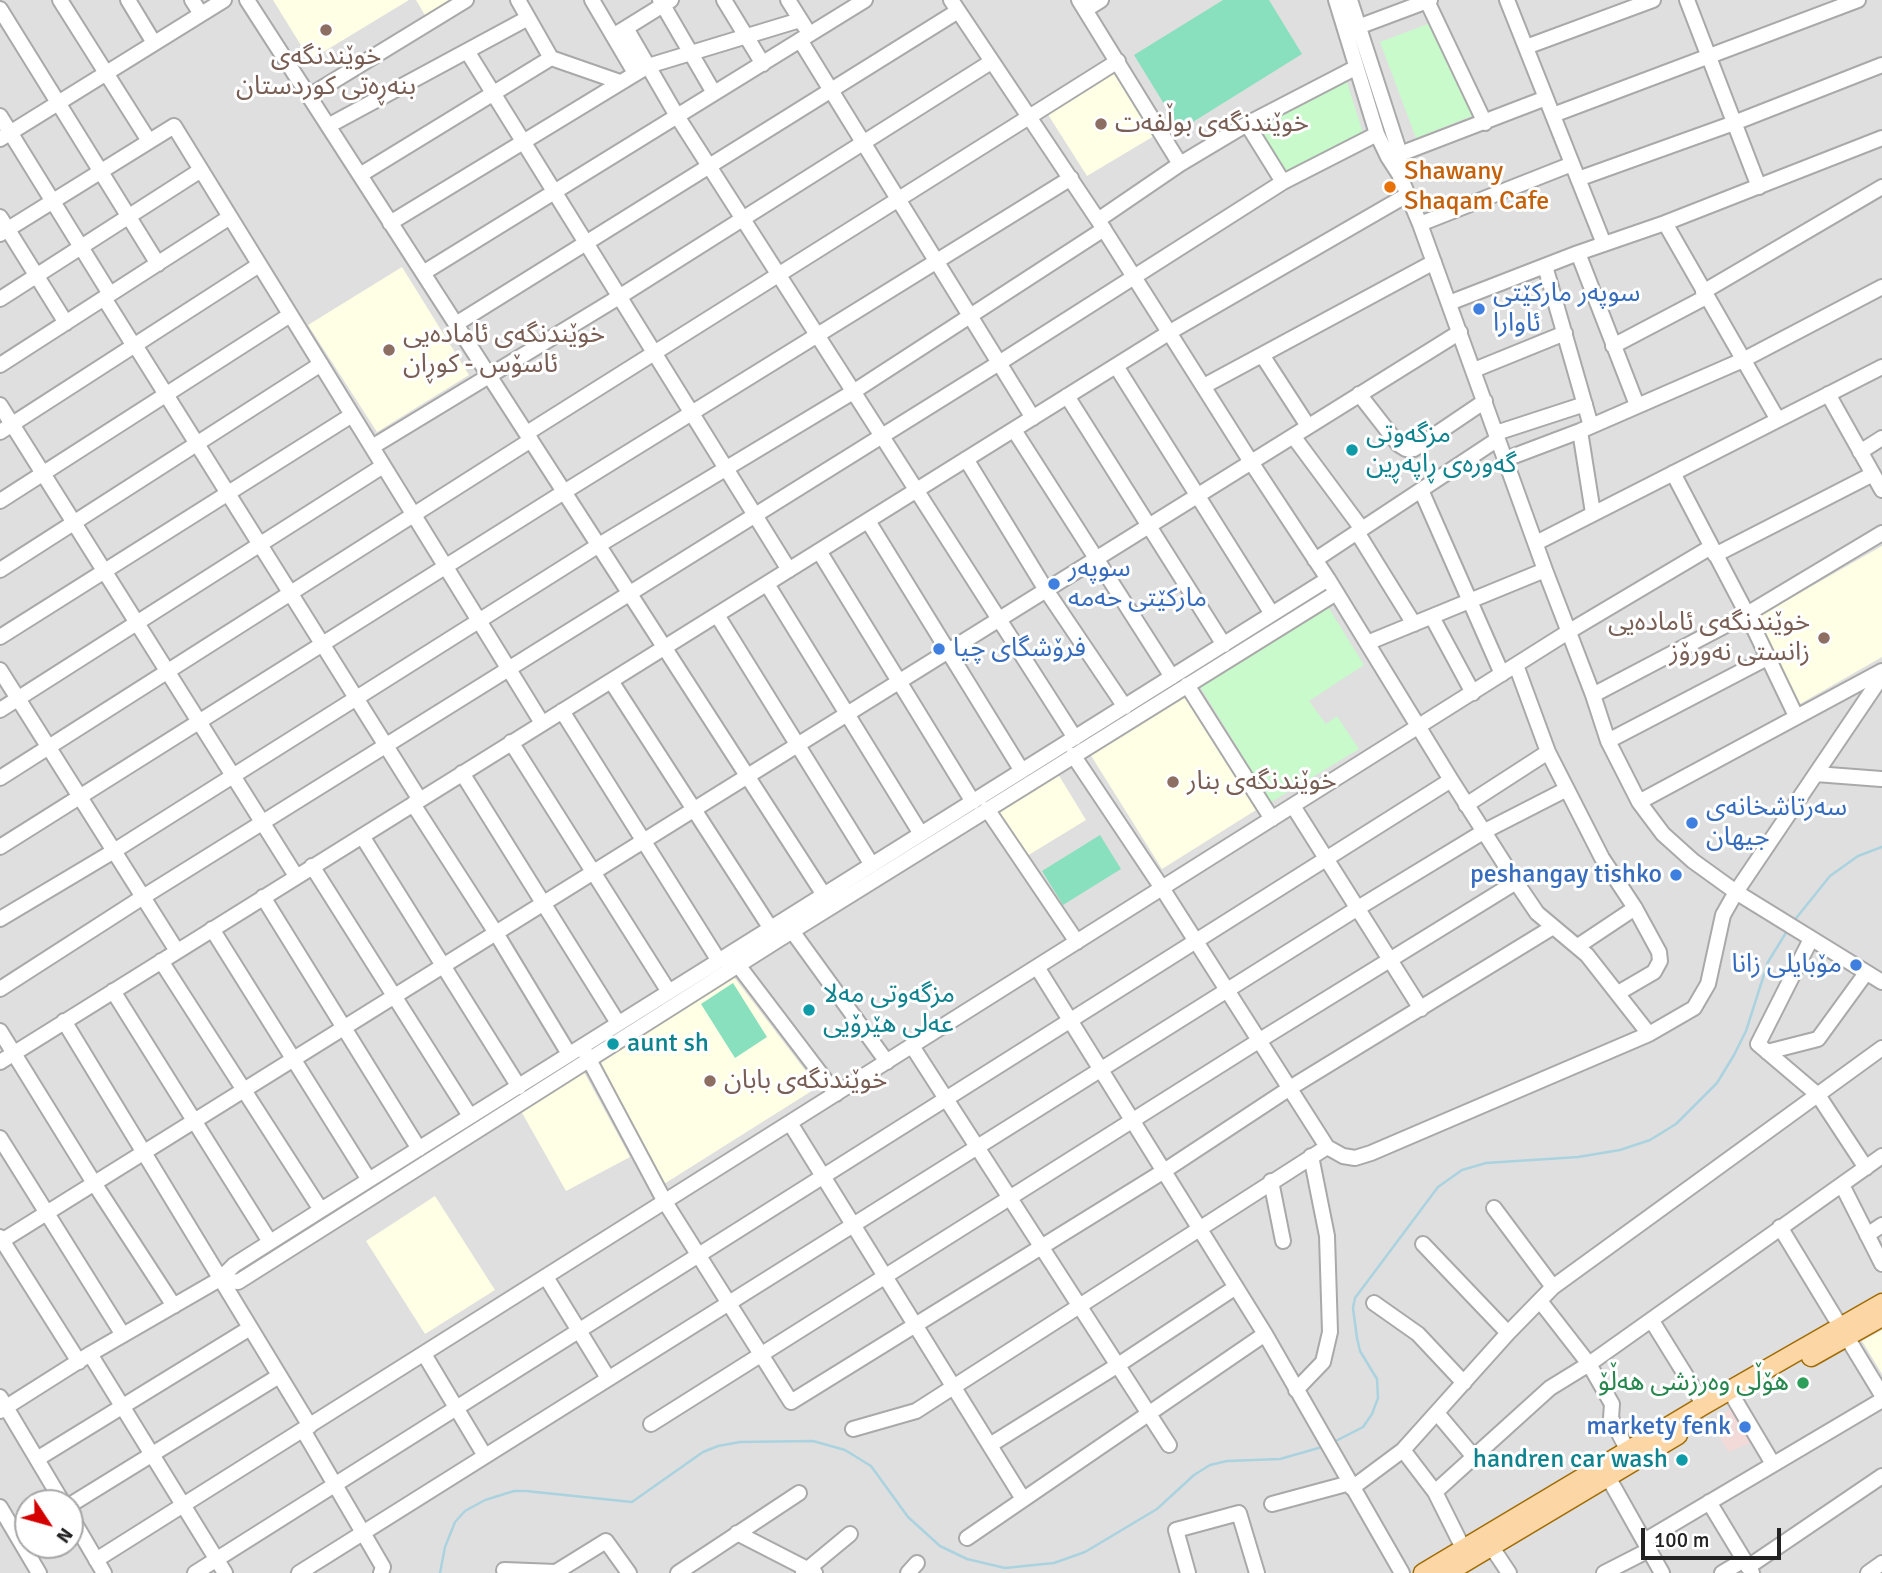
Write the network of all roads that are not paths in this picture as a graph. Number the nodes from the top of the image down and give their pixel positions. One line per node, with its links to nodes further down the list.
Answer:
1 (60, 0): 46 (street)
2 (128, 0): 33 (street)
3 (192, 0): 25 (street)
4 (224, 0): 25 (street)
5 (247, 0): 51 (street)
6 (466, 0): 51 (street)
7 (518, 0): 26 (street)
8 (592, 0): 30 (street)
9 (724, 0): 31 (street)
10 (788, 0): 27 (street)
11 (1101, 0): 22 (street)
12 (1336, 0): 44 (street)
13 (1350, 0): 28 (street)
14 (1507, 0): 34 (street)
15 (1653, 0): 34 (street)
16 (1686, 0): 38 (street)
17 (1858, 0): 38 (street)
18 (860, 1): 32 (street)
19 (1429, 1): 23 (street); 58 (street)
20 (665, 2): 29 (street); 37 (street)
21 (955, 4): 41 (street); 48 (street)
22 (1082, 5): 40 (street)
23 (1402, 5): 28 (street)
24 (0, 9): 53 (street)
25 (201, 14): 33 (street)
26 (528, 18): 35 (street); 39 (street)
27 (800, 20): 31 (street); 32 (street)
28 (1358, 27): 68 (street)
29 (626, 28): 30 (street); 36 (street); 45 (street)
30 (613, 36): 36 (street); 45 (street)
31 (746, 36): 37 (street); 42 (street)
32 (804, 38): 42 (street); 48 (street)
33 (154, 43): 46 (street)
34 (1526, 47): 52 (street)
35 (467, 51): 49 (street); 61 (street)
36 (630, 51): 45 (street)
37 (691, 53): 45 (street); 50 (street)
38 (1708, 56): 54 (street); 59 (street)
39 (551, 58): 47 (street); 49 (street)
40 (1118, 61): 57 (street); 70 (street)
41 (991, 62): 57 (street); 67 (street)
42 (762, 64): 50 (street)
43 (1882, 65): 59 (street)
44 (1355, 68): 60 (street); 62 (street)
45 (641, 69): 47 (street); 56 (street)
46 (106, 73): 53 (street); 65 (street)
47 (620, 82): 66 (street)
48 (831, 90): 67 (street); 71 (street)
49 (493, 93): 66 (street); 75 (street)
50 (714, 93): 56 (street)
51 (309, 96): 61 (street)
52 (1546, 99): 54 (street); 58 (street)
53 (58, 103): 63 (street); 73 (street)
54 (1553, 115): 69 (street)
55 (0, 116): 63 (street)
56 (677, 116): 71 (street); 81 (street)
57 (1030, 118): 76 (street); 83 (street)
58 (1485, 123): 68 (street)
59 (1734, 123): 77 (street); 79 (street)
60 (1247, 124): 70 (street); 78 (street)
61 (328, 126): 75 (street)
62 (1377, 134): 74 (street); 78 (street)
63 (5, 136): 84 (street)
64 (1882, 138): 79 (street)
65 (149, 141): 72 (street); 73 (street)
66 (523, 141): 81 (street); 88 (street)
67 (863, 143): 83 (street); 87 (street)
68 (1400, 154): 74 (street)
69 (1572, 163): 77 (street); 90 (street)
70 (1180, 164): 91 (street)
71 (709, 166): 87 (street); 93 (street)
72 (201, 170): 85 (street); 86 (street)
73 (100, 171): 84 (street); 86 (street)
74 (1399, 174): 82 (street)
75 (360, 175): 88 (street)
76 (1071, 178): 91 (street); 97 (street)
77 (1578, 179): 94 (street)
78 (1283, 183): 105 (street)
79 (1759, 187): 89 (street)
80 (1882, 187): 107 (street)
81 (554, 192): 93 (street); 102 (street)
82 (1407, 195): 90 (street); 116 (street)
83 (898, 199): 97 (street); 103 (street)
84 (53, 201): 92 (street); 95 (street)
85 (230, 217): 99 (street); 100 (street)
86 (129, 218): 95 (street); 99 (street)
87 (743, 219): 103 (street); 109 (street)
88 (390, 223): 102 (street)
89 (1665, 223): 94 (street); 107 (street)
90 (1420, 224): 98 (street)
91 (1101, 225): 105 (street); 113 (street)
92 (3, 227): 104 (street)
93 (586, 243): 109 (street); 115 (street)
94 (1604, 244): 96 (street)
95 (82, 248): 104 (street); 108 (street)
96 (1578, 253): 101 (street); 121 (street)
97 (936, 262): 113 (street); 119 (street)
98 (1434, 262): 111 (street); 123 (street)
99 (158, 264): 108 (street)
100 (259, 265): 112 (street); 120 (street)
101 (1545, 266): 111 (street); 118 (street)
102 (423, 273): 115 (street)
103 (779, 275): 119 (street); 122 (street)
104 (36, 276): 110 (street); 114 (street)
105 (1134, 278): 116 (street); 125 (street)
106 (1882, 287): 124 (street)
107 (1704, 294): 121 (street); 124 (street)
108 (107, 296): 114 (street); 120 (street)
109 (619, 297): 122 (street); 131 (street)
110 (0, 299)
111 (1449, 303): 117 (street)
112 (290, 315): 126 (street); 134 (street)
113 (971, 317): 125 (street); 133 (street)
114 (66, 323): 127 (street)
115 (456, 324): 131 (street)
116 (1170, 332): 128 (street); 132 (street)
117 (1460, 332): 130 (street); 135 (street)
118 (1565, 333): 130 (street); 139 (street)
119 (818, 335): 133 (street); 142 (street)
120 (135, 345): 134 (street); 147 (street)
121 (1613, 346): 141 (street)
122 (654, 353): 142 (street); 153 (street)
123 (1262, 355): 132 (street); 146 (street)
124 (1743, 360): 141 (street); 145 (street)
125 (999, 363): 144 (street); 150 (street)
126 (321, 364): 143 (street); 155 (street)
127 (0, 365)
128 (1116, 366): 137 (street); 171 (street)
129 (1882, 367): 136 (street)
130 (1474, 370): 138 (street)
131 (489, 375): 153 (street); 156 (street)
132 (1204, 386): 160 (street)
133 (853, 392): 150 (street); 162 (street)
134 (166, 394): 155 (street); 164 (street)
135 (1359, 394): 138 (street); 146 (street)
136 (1828, 394): 145 (street); 157 (street)
137 (1067, 396): 144 (street); 178 (street)
138 (1485, 401): 152 (street)
139 (1585, 404): 148 (street); 152 (street)
140 (0, 405): 147 (street)
141 (1637, 405): 148 (street)
142 (692, 414): 162 (street); 169 (street)
143 (352, 415): 156 (street); 170 (street)
144 (1033, 418): 149 (street)
145 (1778, 421): 163 (street)
146 (1308, 426): 151 (street)
147 (6, 428): 164 (street)
148 (1586, 428): 159 (street); 173 (street)
149 (1014, 430): 158 (street); 186 (street)
150 (881, 435): 166 (street); 175 (street)
151 (1293, 436): 160 (street); 179 (street)
152 (1497, 436): 159 (street); 167 (street)
153 (529, 437): 169 (street); 174 (street)
154 (1882, 438): 157 (street)
155 (197, 443): 170 (street); 176 (street)
156 (372, 447): 161 (street)
157 (1860, 452): 165 (street)
158 (966, 459): 166 (street); 195 (street)
159 (1506, 459): 181 (street)
160 (1251, 462): 171 (street); 187 (street)
161 (383, 466): 174 (street); 182 (street)
162 (725, 468): 175 (street); 183 (street)
163 (1673, 472): 173 (street); 185 (street)
164 (43, 473): 172 (street); 176 (street)
165 (1873, 474): 168 (street); 185 (street)
166 (916, 490): 177 (street); 204 (street)
167 (1421, 490): 179 (street); 199 (street)
168 (1882, 490)
169 (564, 492): 183 (street); 188 (street)
170 (228, 493): 182 (street); 192 (street)
171 (1197, 496): 178 (street); 201 (street)
172 (0, 501)
173 (1593, 513): 181 (street)
174 (414, 515): 188 (street); 196 (street)
175 (754, 515): 190 (street); 197 (street)
176 (73, 521): 189 (street); 192 (street)
177 (868, 521): 184 (street); 214 (street)
178 (1149, 526): 186 (street); 212 (street)
179 (1360, 531): 187 (street); 207 (street)
180 (1882, 533): 202 (street)
181 (1535, 542): 191 (street)
182 (260, 544): 196 (street); 206 (street)
183 (599, 545): 197 (street); 205 (street)
184 (819, 551): 190 (street); 225 (street)
185 (1713, 551): 202 (street); 208 (street)
186 (1097, 558): 195 (street); 223 (street)
187 (1315, 560): 193 (street)
188 (446, 567): 205 (street); 211 (street)
189 (0, 569)
190 (789, 570): 194 (street)
191 (1545, 570): 199 (street); 208 (street)
192 (104, 571): 206 (street); 209 (street)
193 (1328, 579): 198 (street); 201 (street)
194 (767, 584): 200 (street); 234 (street)
195 (1046, 590): 204 (street); 231 (street)
196 (291, 593): 211 (street); 220 (street)
197 (629, 593): 213 (street); 217 (street)
198 (1336, 593): 210 (street); 226 (street)
199 (1470, 601): 203 (street); 221 (street)
200 (717, 614): 213 (street); 242 (street)
201 (1272, 614): 212 (street)
202 (1747, 614): 215 (street); 228 (street)
203 (1432, 617): 207 (street); 227 (street)
204 (999, 619): 214 (street); 239 (street)
205 (479, 621): 217 (street); 230 (street)
206 (137, 623): 220 (street); 229 (street)
207 (1414, 624): 210 (street)
208 (1569, 632): 216 (street); 228 (street)
209 (0, 637)
210 (1367, 643): 238 (street)
211 (323, 644): 230 (street); 236 (street)
212 (1224, 645): 223 (street)
213 (664, 647): 224 (street); 251 (street)
214 (948, 651): 225 (street); 247 (street)
215 (1767, 658): 235 (street); 240 (street)
216 (1516, 665): 221 (street); 245 (street)
217 (508, 668): 237 (street); 243 (street)
218 (0, 670): 229 (street)
219 (1882, 671): 235 (street)
220 (167, 672): 236 (street); 244 (street)
221 (1502, 674): 227 (street)
222 (1882, 676): 249 (street)
223 (1172, 677): 231 (street)
224 (611, 681): 233 (street); 263 (street)
225 (900, 681): 234 (street); 258 (street)
226 (1187, 685): 246 (street); 264 (street)
227 (1473, 693): 238 (street)
228 (1593, 695): 240 (street)
229 (18, 698): 232 (street); 244 (street)
230 (357, 698): 243 (street); 250 (street)
231 (1125, 707): 239 (street)
232 (0, 710)
233 (562, 711): 237 (street); 269 (street)
234 (847, 714): 242 (street); 267 (street)
235 (1797, 716): 259 (street)
236 (199, 721): 250 (street); 256 (street)
237 (542, 723): 241 (street)
238 (1419, 727): 254 (street); 261 (street)
239 (1075, 738): 247 (street)
240 (1608, 741): 259 (street)
241 (511, 742): 248 (street); 275 (street)
242 (799, 744): 251 (street); 273 (street)
243 (386, 745): 257 (street); 265 (street)
244 (49, 748): 252 (street); 256 (street)
245 (1548, 752): 255 (street); 260 (street)
246 (1073, 755): 262 (street); 279 (street)
247 (1022, 771): 258 (street)
248 (463, 773): 257 (street); 284 (street)
249 (1816, 774): 253 (street); 280 (street)
250 (233, 776): 265 (street); 271 (street)
251 (747, 776): 263 (street); 281 (street)
252 (0, 778)
253 (1881, 779)
254 (1451, 780): 260 (street); 272 (street)
255 (1567, 789): 266 (street); 286 (street)
256 (79, 796): 270 (street); 271 (street)
257 (417, 802): 268 (street); 291 (street)
258 (973, 802): 267 (street)
259 (1639, 802): 280 (street)
260 (1466, 805): 266 (street)
261 (1293, 806): 264 (street); 272 (street)
262 (987, 809): 278 (street); 294 (street)
263 (694, 810): 269 (street); 292 (street)
264 (1272, 819): 279 (street)
265 (262, 822): 276 (street); 282 (street)
266 (1483, 832): 277 (street); 285 (street)
267 (922, 834): 273 (street)
268 (362, 836): 274 (street); 302 (street)
269 (644, 841): 275 (street); 300 (street)
270 (0, 847)
271 (114, 851): 282 (street); 287 (street)
272 (1327, 859): 285 (street); 295 (street)
273 (872, 865): 278 (street)
274 (312, 866): 276 (street); 311 (street)
275 (593, 872): 284 (street); 309 (street)
276 (296, 877): 283 (street)
277 (1516, 882): 289 (street); 298 (street)
278 (852, 886): 281 (street); 288 (street)
279 (1162, 888): 294 (street); 295 (street)
280 (1736, 892): 293 (street); 318 (street)
281 (824, 895): 288 (street)
282 (143, 897): 297 (street); 306 (street)
283 (263, 897): 290 (street); 316 (street)
284 (544, 903): 291 (street); 315 (street)
285 (1357, 908): 298 (street); 308 (street)
286 (1635, 908): 296 (street); 310 (street)
287 (0, 919)
288 (788, 926): 292 (street); 327 (street)
289 (1553, 927): 296 (street); 312 (street)
290 (212, 929): 297 (street); 325 (street)
291 (496, 933): 302 (street); 323 (street)
292 (774, 934): 300 (street); 301 (street)
293 (1810, 938): 304 (street); 322 (street)
294 (1077, 942): 303 (street)
295 (1195, 942): 308 (street); 313 (street)
296 (1578, 946): 310 (street)
297 (177, 951): 299 (street)
298 (1390, 959): 312 (street); 319 (street)
299 (161, 961): 307 (street); 331 (street)
300 (719, 961): 309 (street)
301 (738, 965): 323 (street); 332 (street)
302 (443, 966): 311 (street); 329 (street)
303 (1037, 967): 313 (street); 320 (street)
304 (1867, 973): 305 (street); 322 (street)
305 (1882, 982)
306 (0, 989)
307 (113, 991): 314 (street); 336 (street)
308 (1226, 991): 319 (street); 328 (street)
309 (669, 992): 315 (street)
310 (1618, 993): 318 (street)
311 (394, 996): 316 (street); 335 (street)
312 (1421, 1009): 330 (street)
313 (1071, 1020): 328 (street); 334 (street)
314 (64, 1021): 324 (street); 343 (street)
315 (618, 1023): 323 (street)
316 (344, 1028): 325 (street); 342 (street)
317 (0, 1031): 324 (street)
318 (1649, 1034): 341 (street)
319 (1260, 1040): 330 (street); 337 (street)
320 (912, 1046): 327 (street); 334 (street)
321 (1882, 1048): 333 (street)
322 (1767, 1052): 333 (street)
323 (580, 1053): 329 (street); 354 (street); 372 (street)
324 (14, 1054): 326 (street); 351 (street)
325 (294, 1059): 331 (street); 349 (street)
326 (0, 1062)
327 (887, 1062): 332 (street)
328 (1102, 1070): 337 (street); 340 (street)
329 (519, 1087): 335 (street)
330 (1290, 1088): 341 (street); 347 (street)
331 (244, 1090): 336 (street); 356 (street)
332 (836, 1094): 338 (street)
333 (1818, 1095): 346 (street); 374 (street)
334 (946, 1099): 340 (street); 348 (street)
335 (470, 1116): 342 (street)
336 (194, 1121): 343 (street); 365 (street)
337 (1133, 1121): 347 (street); 353 (street)
338 (790, 1123): 348 (street); 354 (street)
339 (0, 1138): 357 (street)
340 (977, 1147): 353 (street); 358 (street)
341 (1327, 1147): 344 (street)
342 (419, 1149): 349 (street)
343 (144, 1153): 351 (street); 372 (street)
344 (1311, 1156): 350 (street); 399 (street)
345 (1882, 1156): 346 (street)
346 (1866, 1168): 352 (street)
347 (1164, 1171): 360 (street); 367 (street)
348 (823, 1176): 358 (street); 368 (street)
349 (369, 1180): 356 (street)
350 (1271, 1181): 360 (street); 364 (street)
351 (94, 1183): 357 (street); 380 (street)
352 (1842, 1185): 361 (street); 362 (street)
353 (1010, 1198): 367 (street); 370 (street)
354 (665, 1202): 368 (street); 371 (street)
355 (1494, 1208): 374 (street)
356 (321, 1210): 365 (street)
357 (47, 1213): 363 (street); 389 (street)
358 (854, 1226): 370 (street); 377 (street)
359 (1882, 1226): 362 (street)
360 (1199, 1227): 373 (street); 379 (street)
361 (1780, 1227): 382 (street); 386 (street)
362 (1867, 1235): 369 (street)
363 (1, 1240): 392 (street)
364 (1283, 1241)
365 (270, 1242): 372 (street)
366 (1423, 1244): 387 (street)
367 (1042, 1247): 379 (street); 383 (street)
368 (699, 1255): 377 (street); 385 (street)
369 (1882, 1264)
370 (885, 1276): 383 (street); 391 (street)
371 (546, 1277): 385 (street); 390 (street)
372 (220, 1279): 380 (street); 384 (street)
373 (1236, 1287): 388 (street); 394 (street)
374 (1553, 1287): 375 (street)
375 (1540, 1301): 387 (street); 393 (street)
376 (1882, 1303): 386 (main road)
377 (728, 1304): 391 (street); 396 (street)
378 (1374, 1304): 397 (street)
379 (1079, 1305): 394 (street); 398 (street)
380 (174, 1306): 389 (street)
381 (1882, 1317): 386 (main road)
382 (1652, 1321): 393 (street); 403 (street)
383 (915, 1325): 391 (street); 398 (street)
384 (250, 1328): 395 (street); 404 (street)
385 (579, 1330): 396 (street); 405 (street)
386 (1843, 1332): 400 (street); 401 (main road); 403 (main road)
387 (1508, 1333): 397 (street)
388 (1265, 1334): 399 (street); 406 (street)
389 (123, 1335): 392 (street)
390 (424, 1354): 405 (street); 409 (street)
391 (760, 1354): 408 (street)
392 (85, 1358): 402 (street); 404 (street)
393 (1589, 1364): 414 (street); 417 (street)
394 (1118, 1365): 406 (street); 411 (street)
395 (279, 1376): 409 (street); 415 (street)
396 (608, 1378): 416 (street)
397 (1464, 1383): 407 (street)
398 (953, 1387): 410 (street); 411 (street)
399 (1296, 1390): 423 (street)
400 (1882, 1398): 419 (street)
401 (1735, 1400): 419 (street); 421 (main road)
402 (2, 1405): 418 (street)
403 (1704, 1405): 414 (main road)
404 (122, 1406): 415 (street); 418 (street)
405 (456, 1408): 416 (street); 422 (street)
406 (1149, 1413): 412 (street); 428 (street)
407 (1437, 1413): 413 (street); 417 (street)
408 (651, 1424)
409 (306, 1428): 422 (street); 431 (street)
410 (853, 1429)
411 (989, 1445): 428 (street)
412 (1169, 1445)
413 (1403, 1450): 423 (street); 425 (street)
414 (1628, 1451): 440 (main road)
415 (152, 1454): 427 (street); 431 (street)
416 (485, 1456): 433 (street)
417 (1474, 1457): 425 (street)
418 (37, 1459): 424 (street)
419 (1773, 1464): 429 (street)
420 (1882, 1476): 444 (street)
421 (1608, 1478): 438 (main road); 439 (street)
422 (335, 1484): 433 (street); 441 (street)
423 (1351, 1486): 430 (street); 456 (street)
424 (55, 1489)
425 (1435, 1492): 440 (street)
426 (799, 1493): 434 (street)
427 (84, 1496)
428 (1023, 1499): 436 (street)
429 (1709, 1502): 439 (street); 444 (street)
430 (1272, 1504)
431 (183, 1505): 441 (street); 443 (street)
432 (0, 1507): 447 (street)
433 (364, 1533): 450 (street); 451 (street)
434 (737, 1533): 446 (street); 453 (street)
435 (850, 1534): 446 (street)
436 (967, 1538)
437 (84, 1540): 443 (street)
438 (1492, 1546): 458 (main road); 459 (street)
439 (1646, 1546): 460 (street); 461 (street)
440 (1463, 1549): 457 (main road)
441 (217, 1559): 448 (street); 449 (street)
442 (1882, 1563): 463 (street)
443 (100, 1567)
444 (1748, 1567): 462 (street)
445 (504, 1570): 452 (street)
446 (809, 1572)
447 (40, 1573)
448 (195, 1573)
449 (225, 1573)
450 (299, 1573)
451 (381, 1573)
452 (629, 1573)
453 (678, 1573)
454 (1188, 1573): 455 (street)
455 (1256, 1573)
456 (1402, 1573)
457 (1423, 1573)
458 (1447, 1573)
459 (1509, 1573)
460 (1604, 1573)
461 (1662, 1573)
462 (1722, 1573)
463 (1868, 1573)

